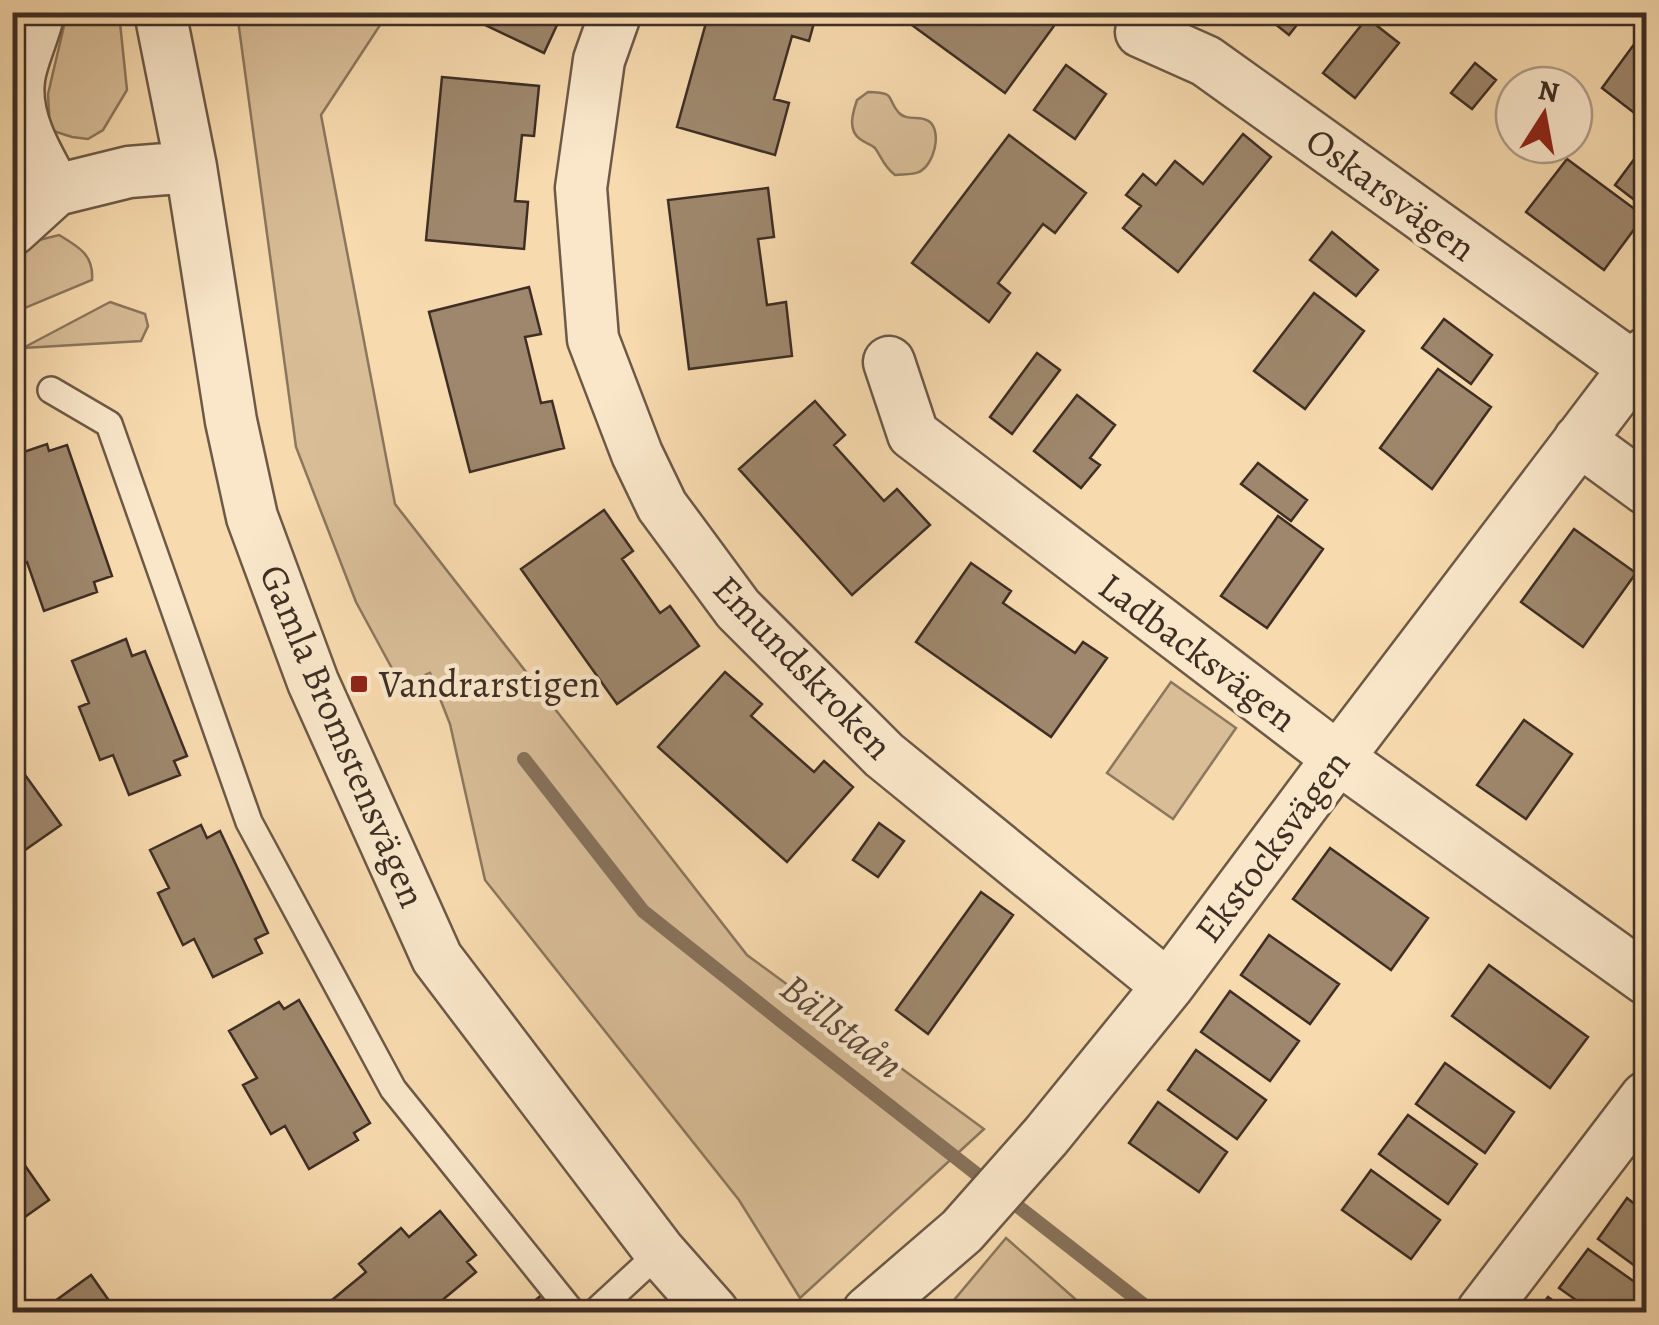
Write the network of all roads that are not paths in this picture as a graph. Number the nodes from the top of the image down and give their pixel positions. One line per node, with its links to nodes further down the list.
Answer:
1 (39, 12): 5 (street)
2 (160, 12): 6 (street, Gamla Bromstensvägen)
3 (616, 12): 16 (street, Emundskroken)
4 (1140, 32): 9 (street, Oskarsvägen)
5 (16, 80): 7 (street)
6 (191, 167): 7 (street); 18 (street, Gamla Bromstensvägen)
7 (56, 190): 8 (street)
8 (12, 230)
9 (1641, 360): 12 (street, Ekstocksvägen)
10 (889, 362): 14 (street, Ladbacksvägen)
11 (51, 390): 19 (lane)
12 (1579, 440): 13 (street); 14 (street, Ekstocksvägen)
13 (1646, 490)
14 (1338, 758): 15 (street, Ladbacksvägen); 16 (street, Ekstocksvägen)
15 (1646, 979)
16 (1168, 986): 22 (street, Ekstocksvägen)
17 (1646, 1097): 23 (street)
18 (660, 1252): 20 (lane); 21 (street, Gamla Bromstensvägen)
19 (572, 1312)
20 (594, 1312)
21 (712, 1312)
22 (868, 1312)
23 (1482, 1312)

